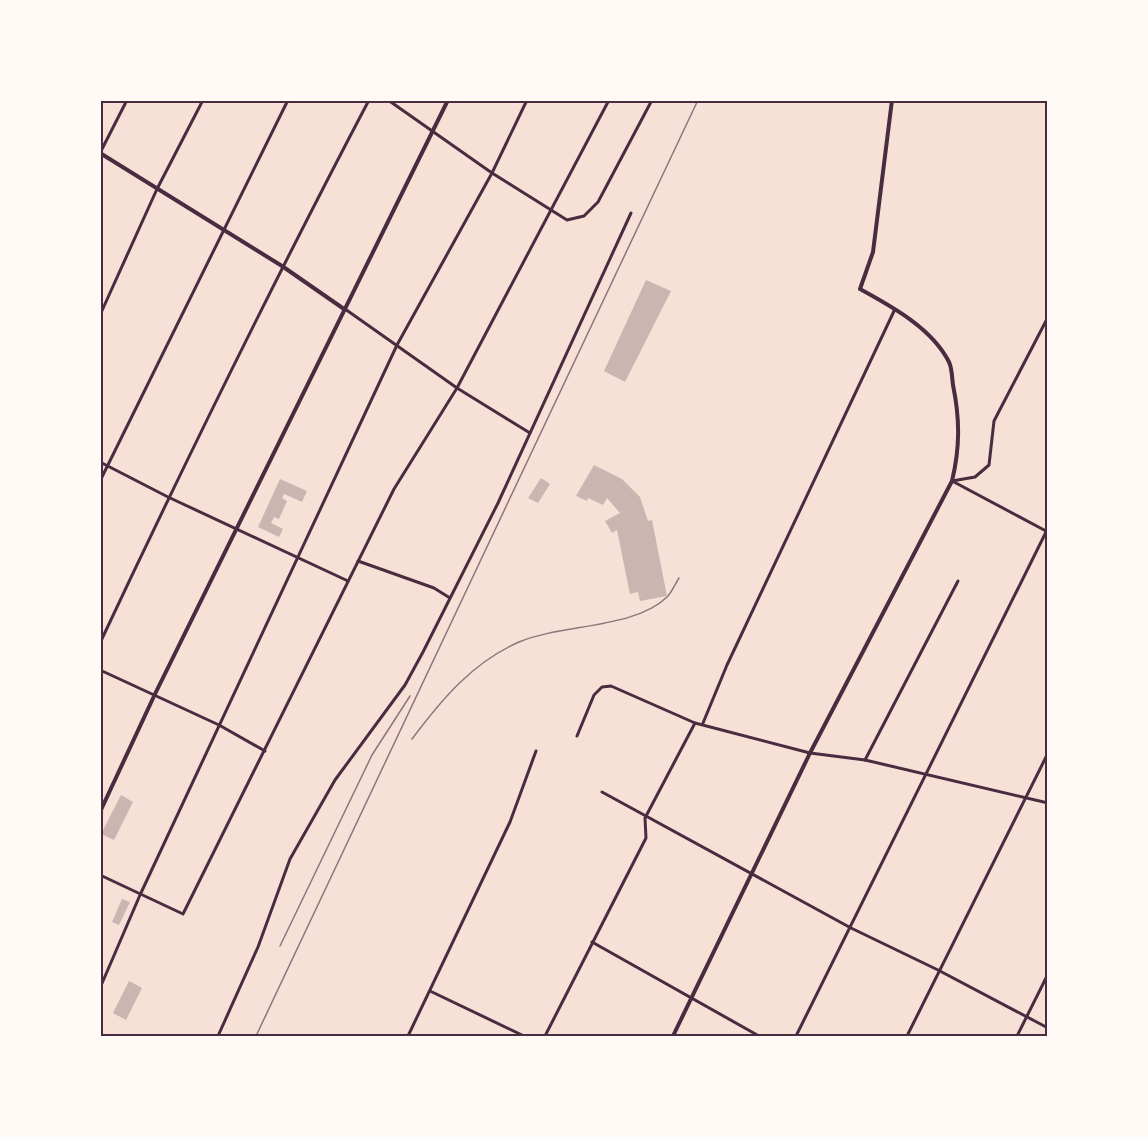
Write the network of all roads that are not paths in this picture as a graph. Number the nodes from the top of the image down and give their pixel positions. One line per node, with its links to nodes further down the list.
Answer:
1 (127, 100): 12 (street)
2 (203, 100): 14 (street)
3 (288, 100): 17 (street)
4 (369, 100): 18 (street)
5 (388, 100): 11 (street)
6 (447, 100): 11 (street)
7 (527, 100): 13 (street)
8 (609, 100): 15 (street)
9 (652, 100): 15 (street)
10 (892, 100): 20 (street)
11 (432, 132): 13 (street); 19 (street)
12 (100, 153): 14 (street)
13 (492, 173): 15 (street); 24 (street)
14 (157, 189): 17 (street); 21 (street)
15 (552, 211): 25 (street)
16 (631, 213): 26 (street)
17 (223, 228): 18 (street); 28 (street)
18 (282, 266): 19 (street); 31 (street)
19 (344, 309): 24 (street); 32 (street)
20 (895, 309): 30 (street); 43 (street)
21 (100, 315)
22 (1047, 316): 23 (street)
23 (1046, 324): 30 (street)
24 (397, 345): 25 (street); 34 (street)
25 (457, 388): 26 (street); 35 (street)
26 (531, 433): 38 (street)
27 (100, 462): 28 (street)
28 (108, 465): 29 (street); 31 (street)
29 (100, 481)
30 (952, 481): 33 (street); 48 (street)
31 (168, 497): 32 (street); 39 (street)
32 (237, 529): 34 (street); 41 (street)
33 (1047, 530): 51 (street)
34 (296, 556): 36 (street); 44 (street)
35 (358, 561): 36 (street); 38 (street)
36 (348, 580): 46 (street)
37 (958, 581): 50 (street)
38 (450, 598): 69 (street)
39 (100, 643)
40 (100, 670): 41 (street)
41 (155, 694): 44 (street); 55 (street)
42 (695, 723): 43 (street); 45 (street); 56 (street)
43 (703, 724): 48 (street)
44 (219, 725): 46 (street); 59 (street)
45 (577, 736)
46 (265, 751): 59 (street)
47 (536, 751): 65 (street)
48 (810, 753): 50 (street); 57 (street)
49 (1047, 753): 53 (street)
50 (864, 760): 51 (street)
51 (927, 775): 53 (street); 60 (street)
52 (602, 792): 56 (street)
53 (1025, 799): 54 (street); 62 (street)
54 (1047, 803)
55 (100, 812)
56 (645, 818): 57 (street); 61 (street)
57 (752, 874): 60 (street); 66 (street)
58 (100, 876): 59 (street)
59 (140, 895): 64 (street)
60 (851, 928): 62 (street); 75 (street)
61 (592, 942): 66 (street); 72 (street)
62 (938, 970): 67 (street); 76 (street)
63 (1047, 974): 67 (street)
64 (100, 988)
65 (430, 991): 70 (street); 71 (street)
66 (693, 999): 73 (street); 74 (street)
67 (1026, 1018): 68 (street); 77 (street)
68 (1047, 1028)
69 (218, 1036)
70 (408, 1036)
71 (524, 1036)
72 (545, 1036)
73 (674, 1036)
74 (759, 1036)
75 (796, 1036)
76 (907, 1036)
77 (1017, 1036)

